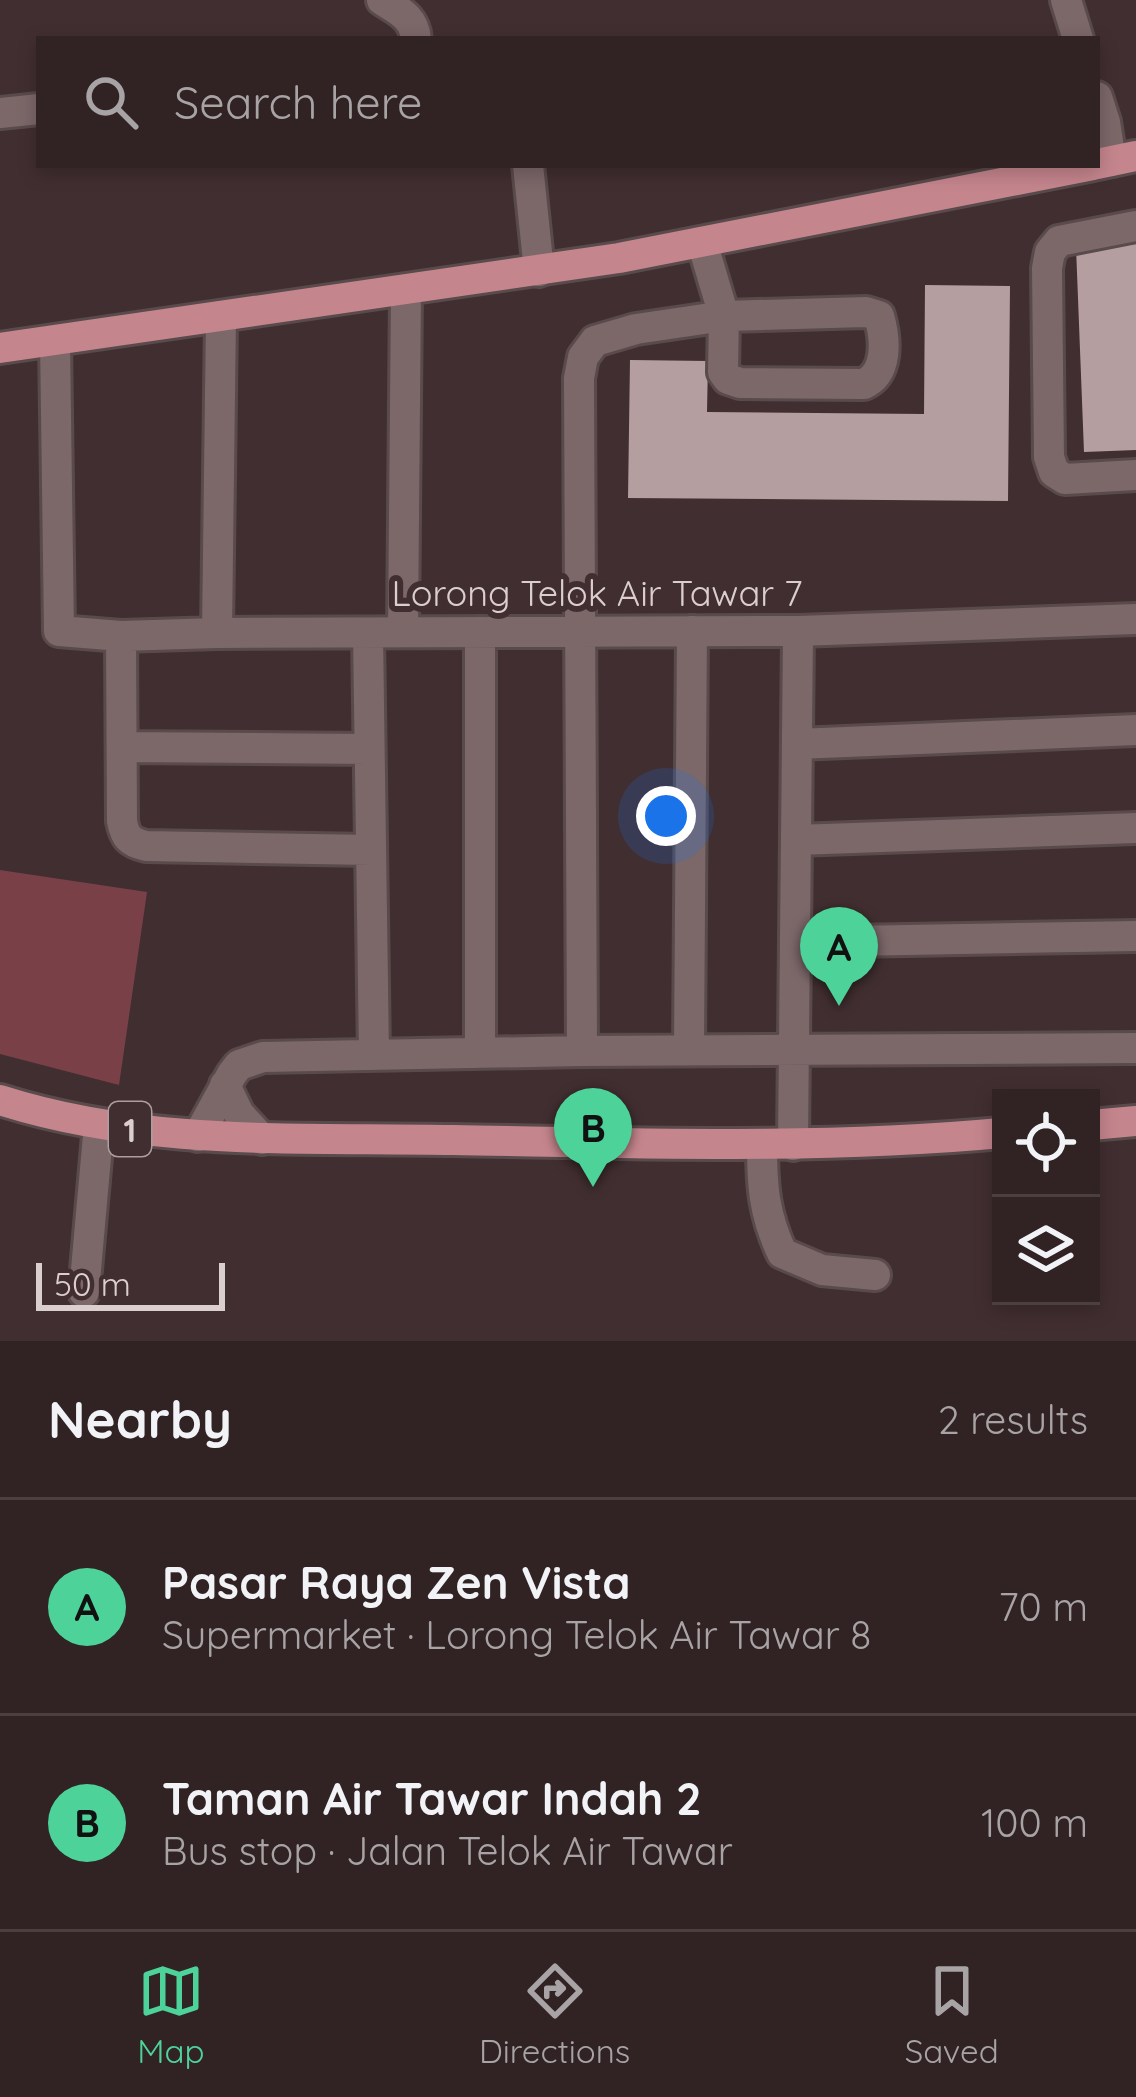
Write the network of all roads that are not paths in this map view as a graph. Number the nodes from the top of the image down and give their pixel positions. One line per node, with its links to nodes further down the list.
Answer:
1 (382, 0): 3 (street)
2 (1066, 0): 4 (street)
3 (416, 36)
4 (1077, 36)
5 (1100, 107): 8 (street)
6 (36, 109): 7 (street)
7 (0, 113)
8 (1109, 162)
9 (528, 168): 13 (street)
10 (1078, 168): 12 (main road)
11 (1136, 226): 19 (street)
12 (702, 242): 13 (main road); 16 (street)
13 (538, 271): 14 (main road)
14 (406, 290): 15 (main road); 24 (street)
15 (221, 316): 17 (main road); 27 (street)
16 (724, 316): 16 (street); 26 (street)
17 (56, 341): 18 (main road); 28 (street, Lorong Telok Air Tawar 7)
18 (0, 348)
19 (1136, 475)
20 (1136, 619): 22 (street, Lorong Telok Air Tawar 7)
21 (692, 631): 22 (street, Lorong Telok Air Tawar 7); 26 (street, Lorong Telok Air Tawar 7); 39 (street)
22 (798, 631): 30 (street)
23 (368, 632): 24 (street, Lorong Telok Air Tawar 7); 27 (street, Lorong Telok Air Tawar 7); 32 (street)
24 (403, 632): 25 (street, Lorong Telok Air Tawar 7)
25 (480, 632): 26 (street, Lorong Telok Air Tawar 7); 42 (street)
26 (582, 632): 40 (street)
27 (217, 633): 28 (street, Lorong Telok Air Tawar 7)
28 (121, 636): 31 (street)
29 (1136, 730): 30 (street)
30 (797, 744): 34 (street)
31 (122, 747): 32 (street); 35 (street)
32 (370, 748): 35 (street)
33 (1136, 828): 34 (street)
34 (796, 840): 37 (street)
35 (371, 850): 43 (street)
36 (1136, 936): 37 (street)
37 (795, 942): 41 (street)
38 (1136, 1048): 41 (street)
39 (689, 1050): 40 (street); 41 (street)
40 (582, 1051): 42 (street)
41 (794, 1051): 52 (street)
42 (481, 1053): 43 (street)
43 (374, 1055): 44 (street)
44 (225, 1085): 50 (street); 51 (street)
45 (0, 1100): 47 (main road, 1)
46 (1136, 1121): 48 (main road)
47 (99, 1124): 50 (main road, 1); 54 (street)
48 (1100, 1124)
49 (992, 1134): 52 (main road, 1)
50 (198, 1136): 51 (main road, 1)
51 (262, 1139): 52 (main road, 1)
52 (777, 1145): 53 (street)
53 (875, 1275)
54 (84, 1292)

